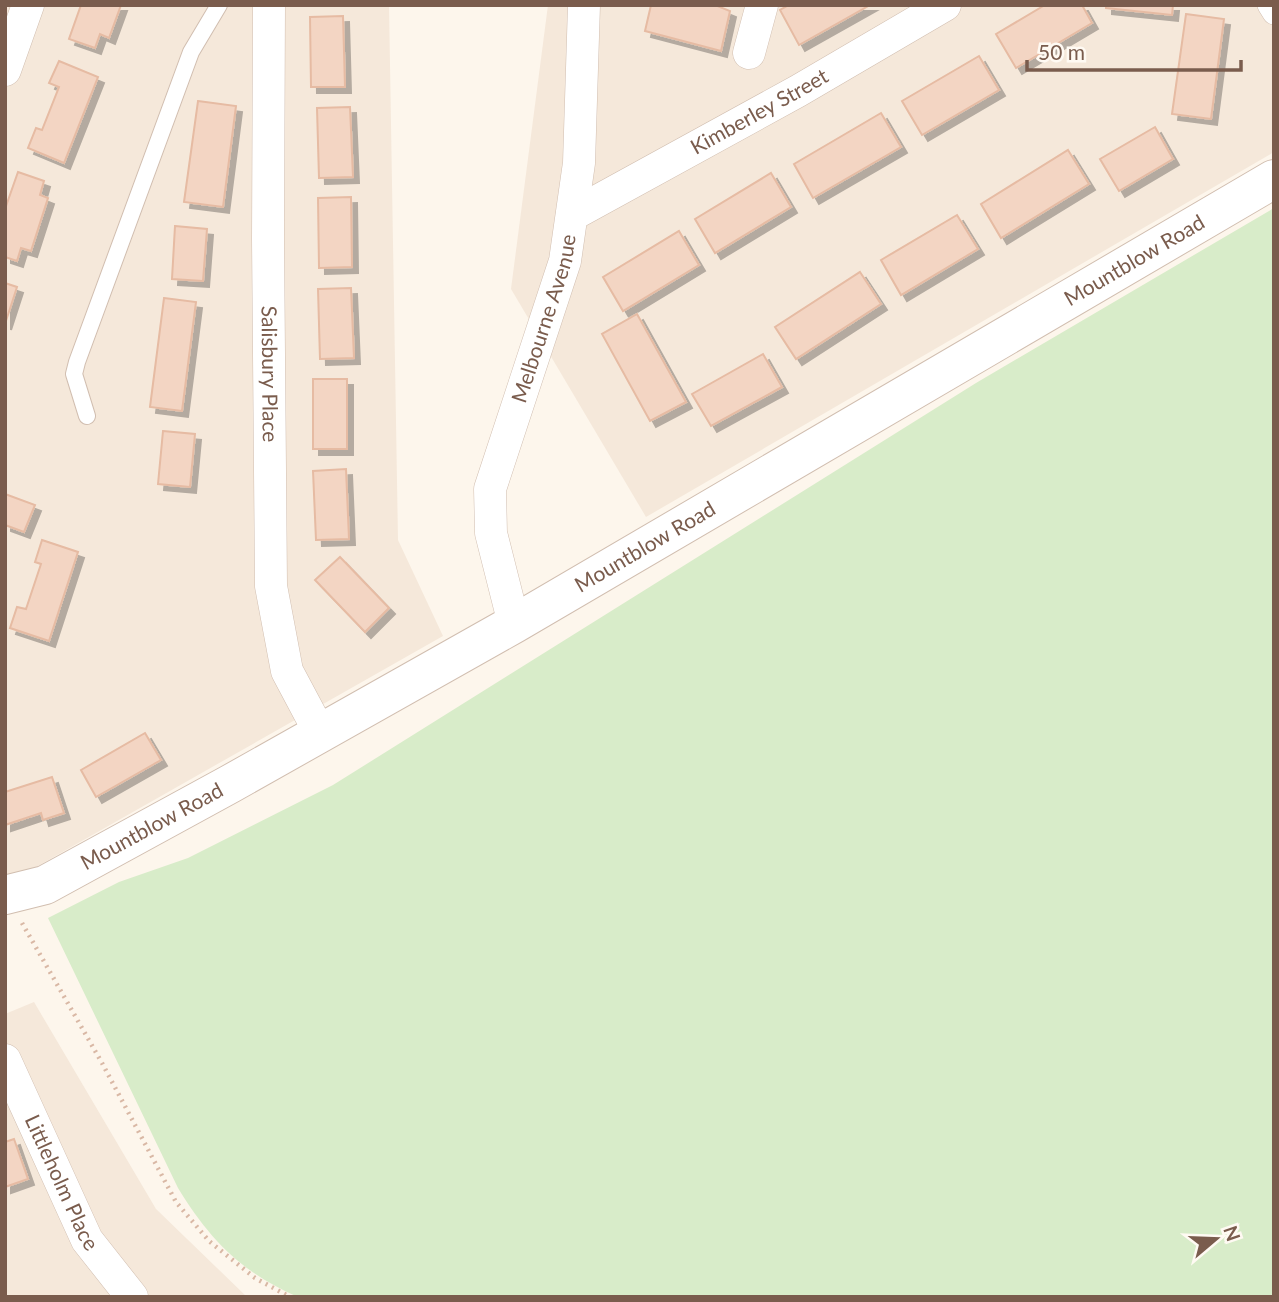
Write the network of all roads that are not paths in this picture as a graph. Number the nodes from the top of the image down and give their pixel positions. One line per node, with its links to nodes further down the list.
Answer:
1 (28, 5): 10 (street)
2 (219, 5): 13 (lane)
3 (269, 5): 15 (street, Salisbury Place)
4 (584, 5): 12 (street, Melbourne Avenue)
5 (762, 5): 9 (street)
6 (945, 5): 12 (street, Kimberley Street)
7 (1269, 5): 8 (street)
8 (1274, 13)
9 (749, 53)
10 (5, 70)
11 (1274, 179): 14 (street, Mountblow Road)
12 (572, 215): 14 (street, Melbourne Avenue)
13 (87, 416)
14 (514, 624): 15 (street, Mountblow Road)
15 (320, 733): 16 (street, Mountblow Road)
16 (6, 895)
17 (5, 1060): 18 (street, Littleholm Place)
18 (14, 1102): 19 (street, Littleholm Place)
19 (132, 1297)

